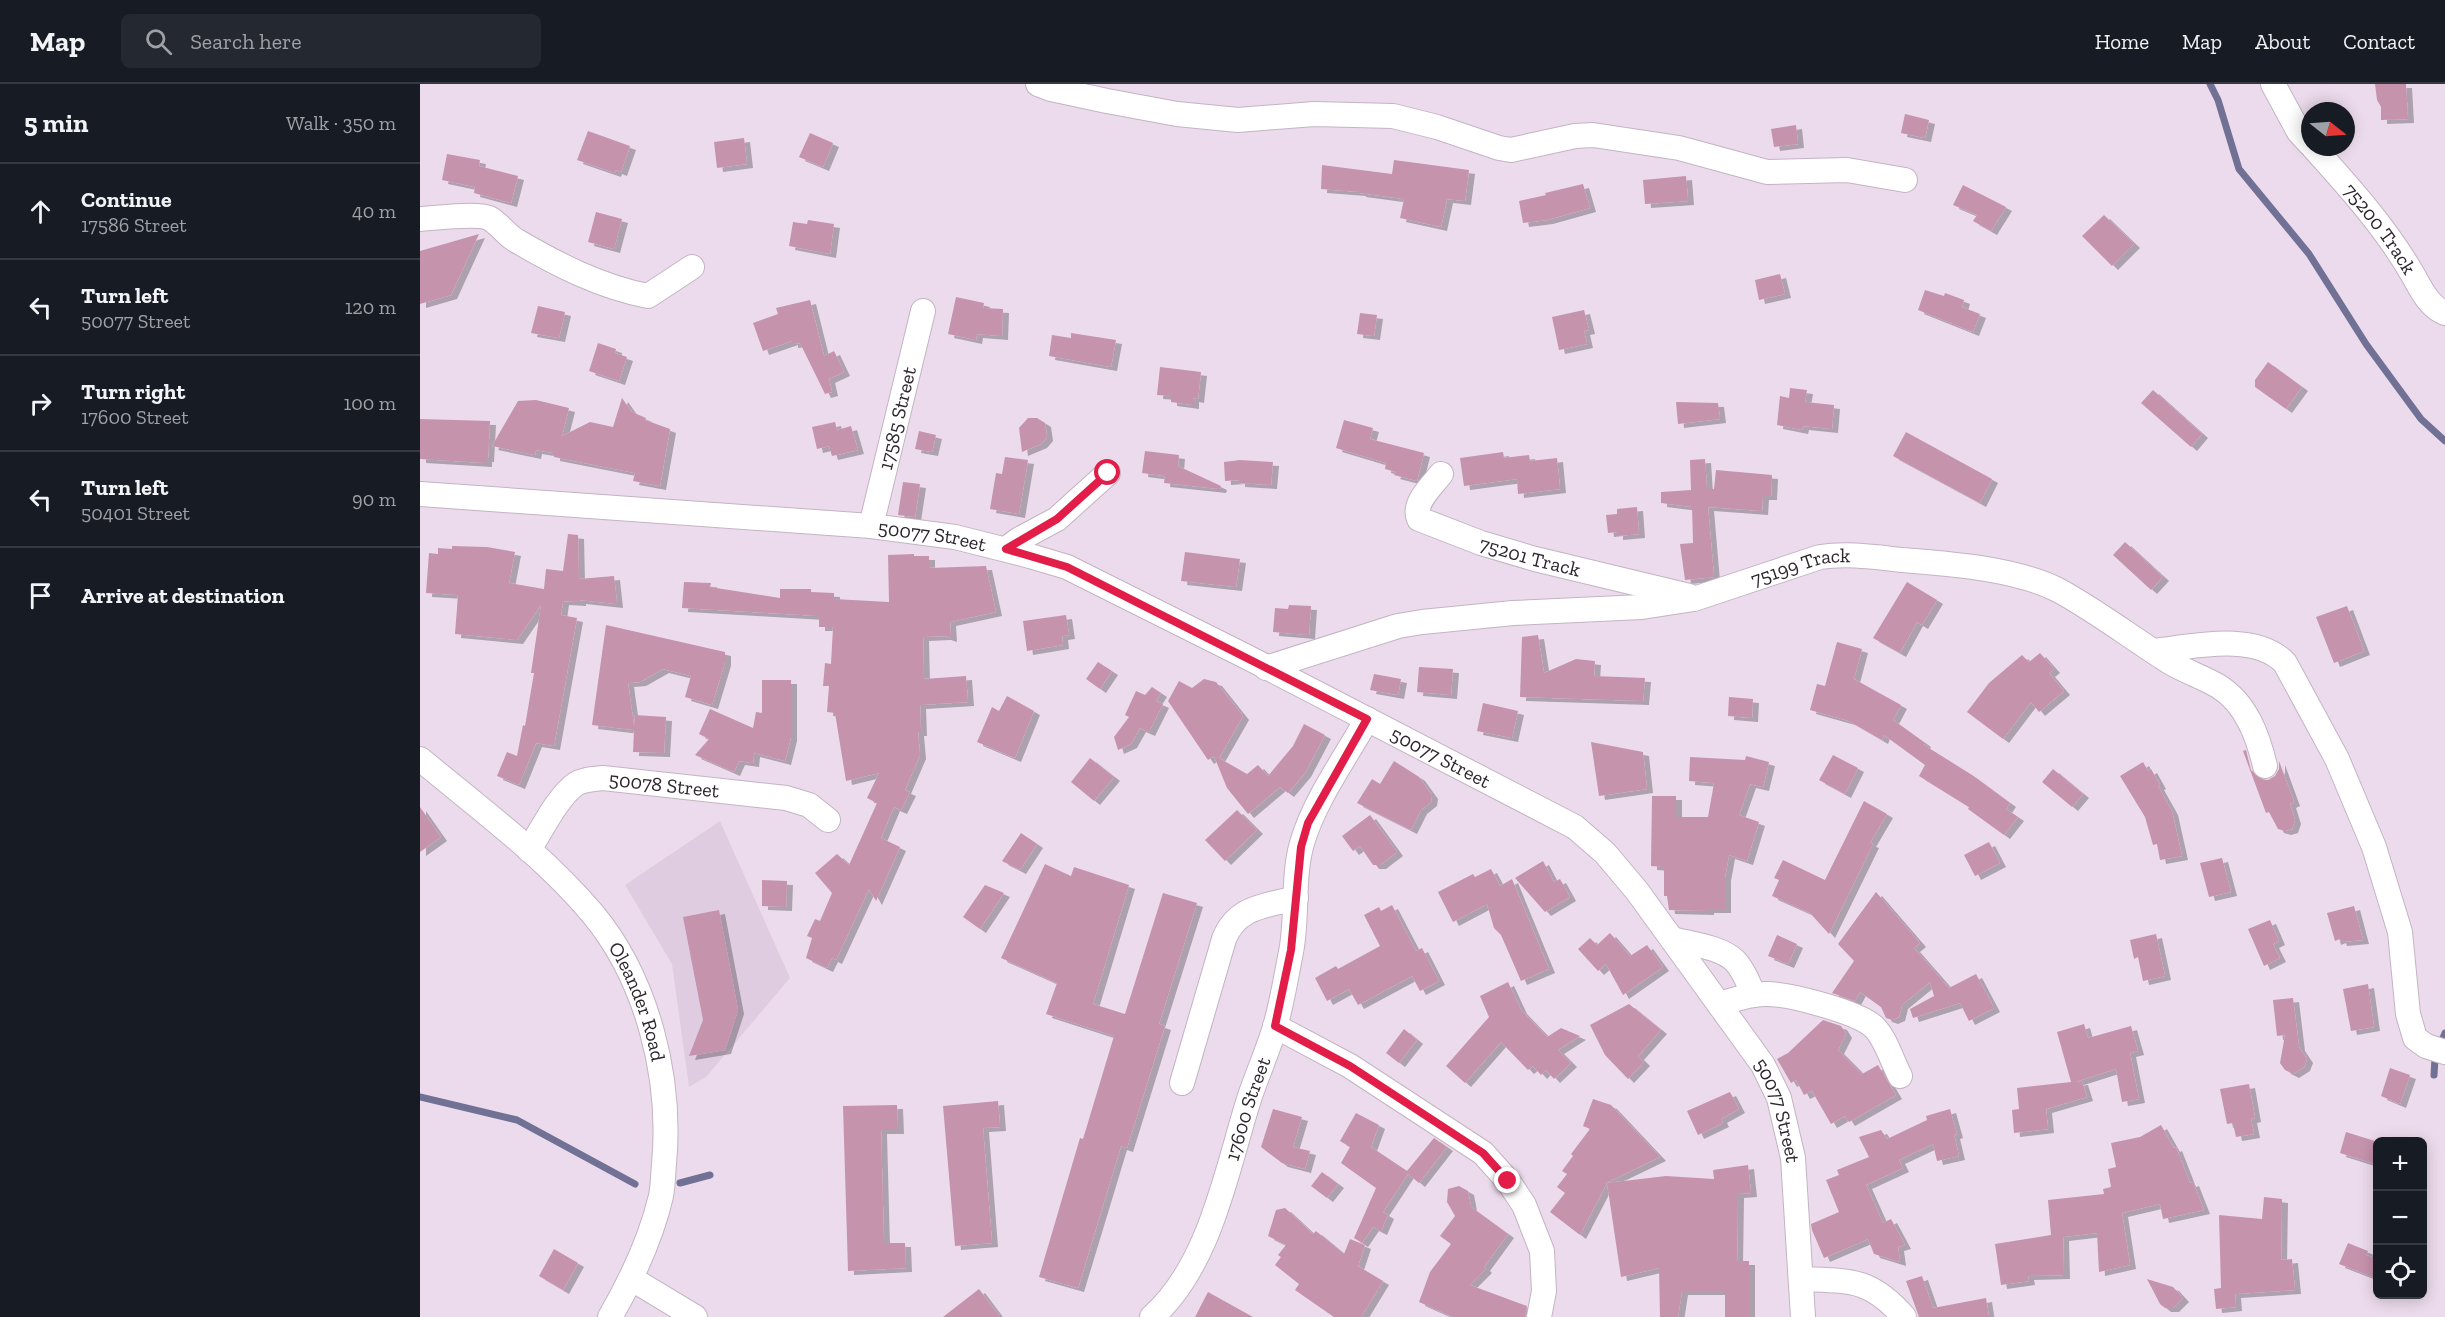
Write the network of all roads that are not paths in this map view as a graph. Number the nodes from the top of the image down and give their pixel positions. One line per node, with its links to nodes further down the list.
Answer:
1 (2273, 84): 3 (street, 75200 Track)
2 (1045, 87): 5 (street)
3 (2301, 134)
4 (2321, 156): 9 (street, 75200 Track)
5 (1905, 180)
6 (420, 219): 7 (street)
7 (692, 267)
8 (923, 311): 13 (street, 17585 Street)
9 (2445, 313)
10 (1108, 473): 14 (street)
11 (1441, 474): 15 (street, 75201 Track)
12 (420, 494): 13 (street, 50077 Street)
13 (871, 526): 14 (street, 50077 Street)
14 (1006, 549): 17 (street, 50077 Street)
15 (1694, 599): 16 (street, 75199 Track); 17 (street, 75199 Track)
16 (2153, 651): 20 (street, 75199 Track); 28 (street)
17 (1266, 668): 18 (street, 50077 Street)
18 (1367, 719): 23 (street, 17600 Street); 24 (street, 50077 Street)
19 (420, 759): 22 (street, Oleander Road)
20 (2265, 766)
21 (828, 820): 22 (street, 50078 Street)
22 (529, 850): 31 (street, Oleander Road)
23 (1296, 898): 27 (street, 17600 Street); 30 (street)
24 (1672, 939): 25 (street); 26 (street, 50077 Street)
25 (1754, 995): 26 (street); 29 (street)
26 (1719, 1004): 32 (street, 50077 Street)
27 (1275, 1026): 35 (street, 17600 Street); 36 (street)
28 (2445, 1052)
29 (1900, 1076)
30 (1182, 1083)
31 (632, 1279): 33 (street, Oleander Road); 34 (street)
32 (1802, 1279): 37 (street, 50077 Street); 38 (street)
33 (610, 1317)
34 (695, 1317)
35 (1152, 1317)
36 (1539, 1317)
37 (1803, 1317)
38 (1904, 1317)

